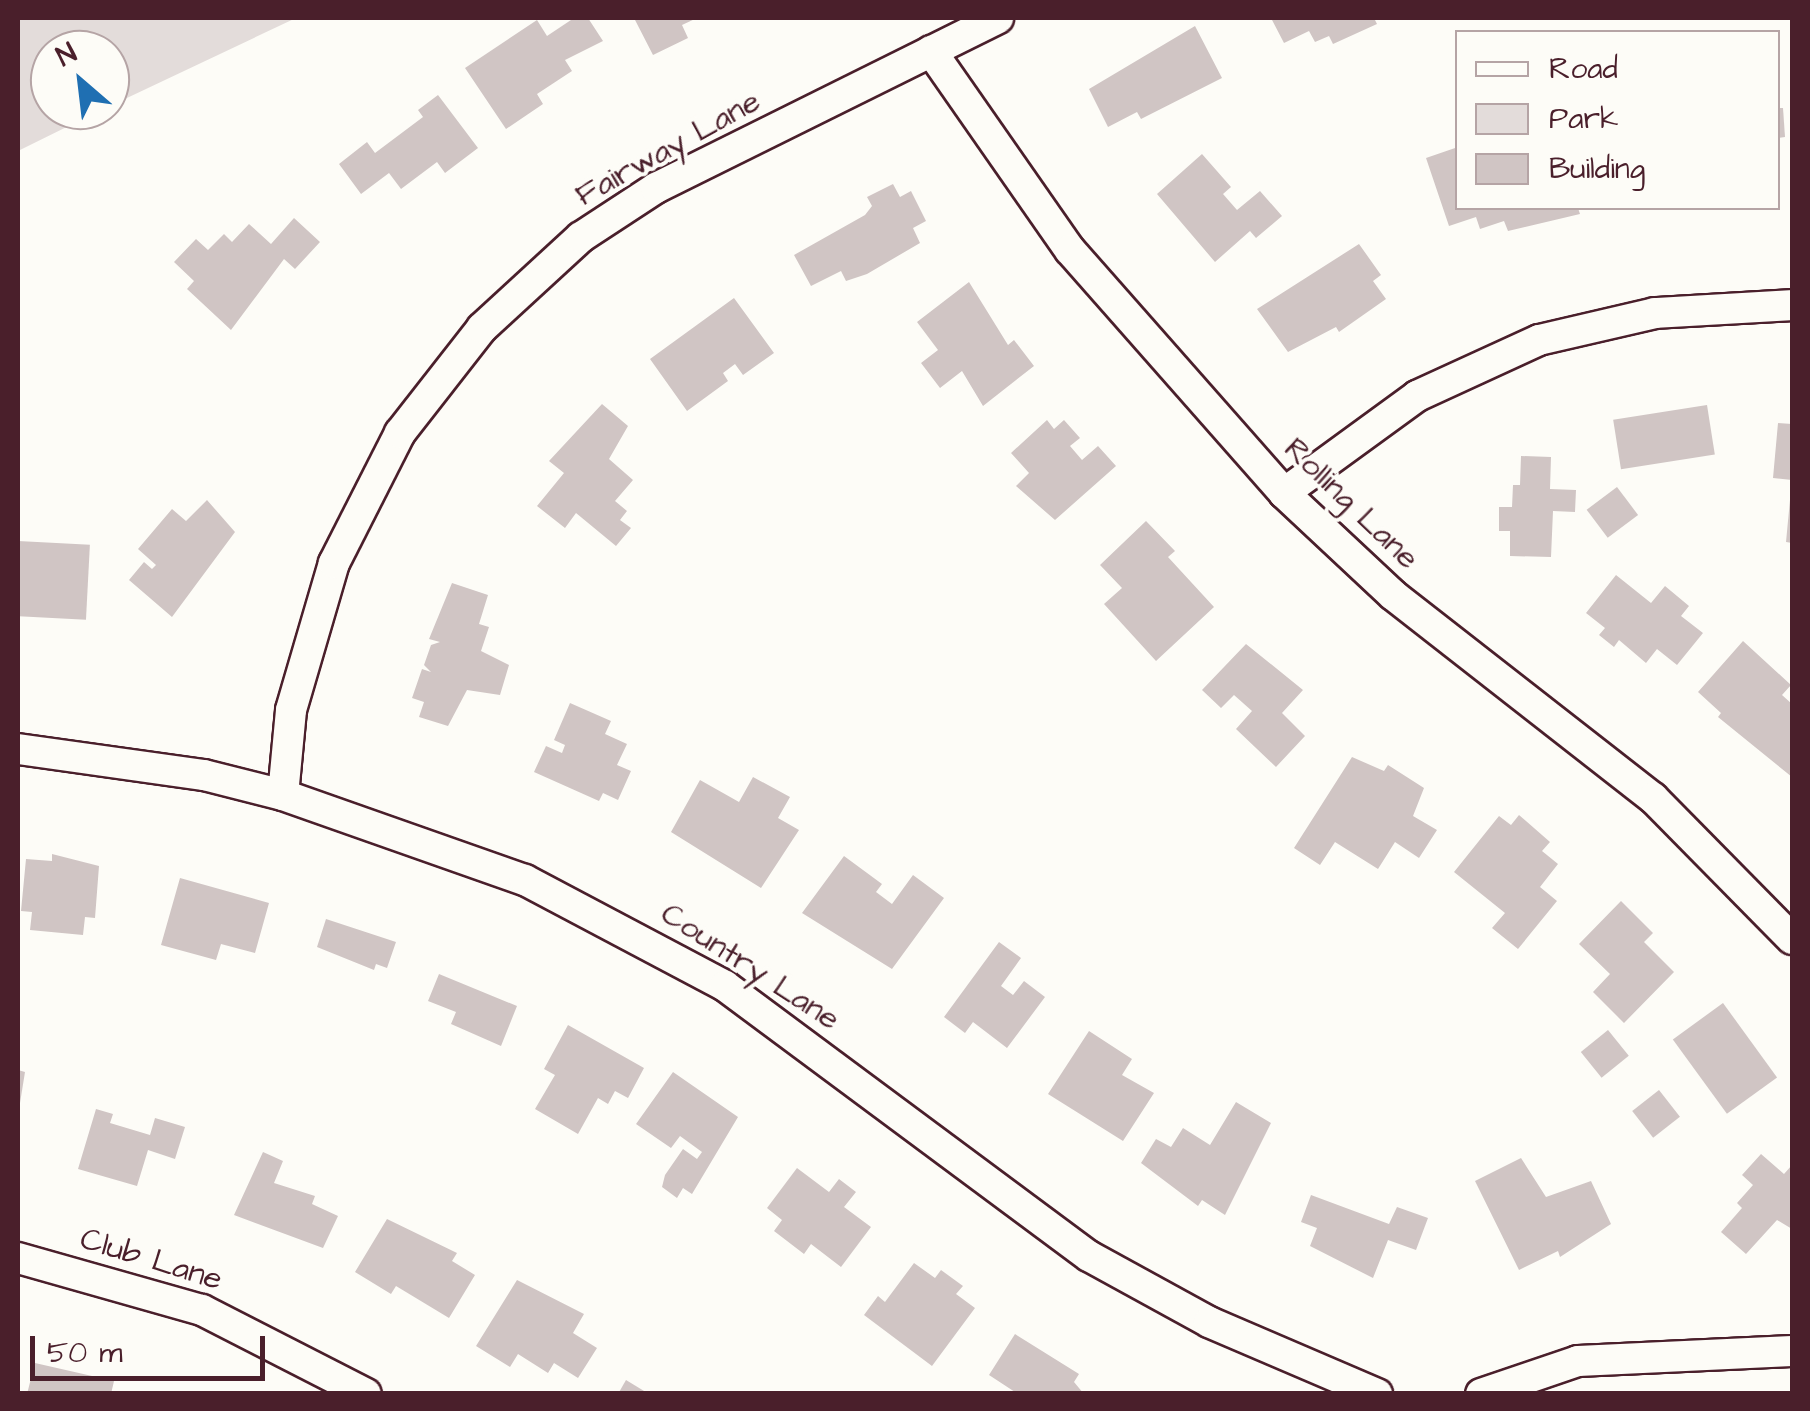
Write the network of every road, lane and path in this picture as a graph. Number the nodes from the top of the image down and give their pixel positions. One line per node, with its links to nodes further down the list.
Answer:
1 (998, 18): 2 (street, Fairway Lane)
2 (931, 51): 4 (street, Rolling Lane); 6 (street, Fairway Lane)
3 (1792, 305): 4 (street)
4 (1284, 493): 7 (street, Rolling Lane)
5 (18, 749): 6 (street, Country Lane)
6 (283, 795): 12 (street, Country Lane)
7 (1792, 939)
8 (18, 1258): 11 (street, Club Lane)
9 (1792, 1351): 10 (street)
10 (1495, 1391)
11 (366, 1394)
12 (1377, 1394)

